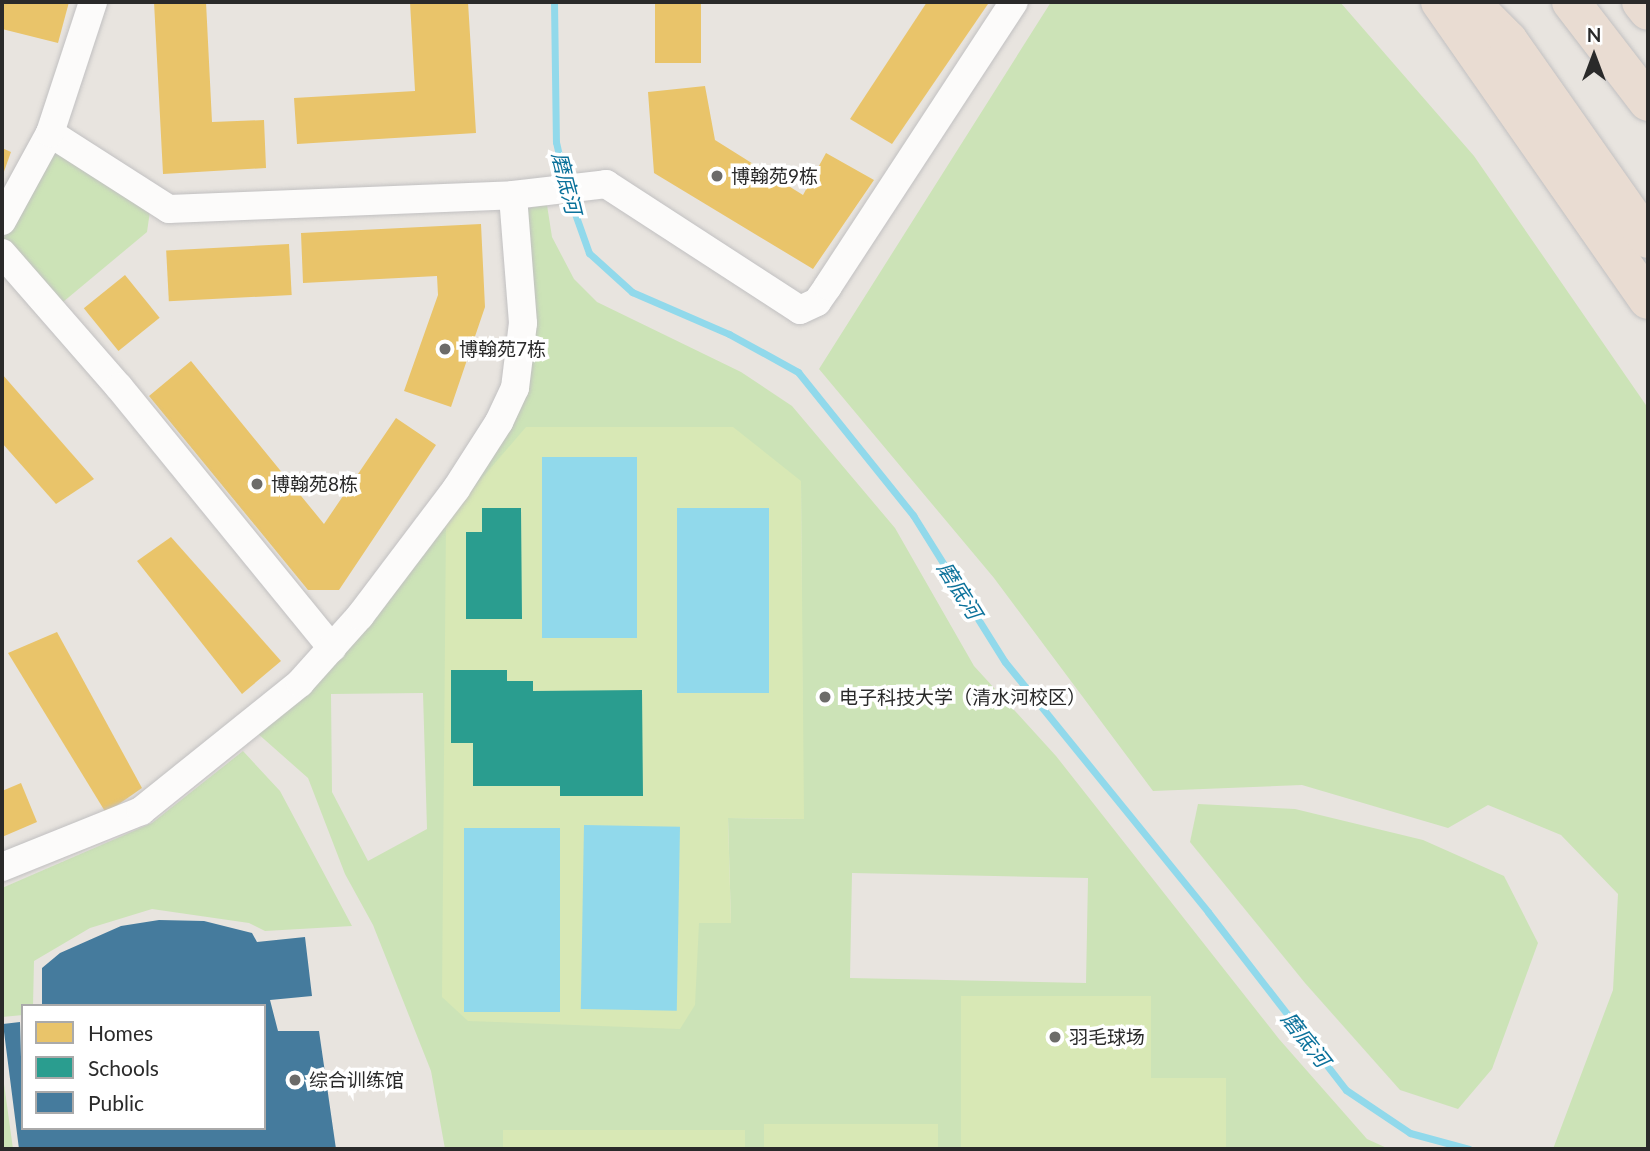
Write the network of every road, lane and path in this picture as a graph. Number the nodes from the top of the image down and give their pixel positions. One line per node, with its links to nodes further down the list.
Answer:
1 (93, 2): 9 (street)
2 (1014, 2): 10 (street)
3 (1440, 2): 14 (highway)
4 (1470, 2): 12 (highway)
5 (1571, 2): 8 (highway)
6 (1641, 2): 7 (highway)
7 (1648, 11)
8 (1648, 102)
9 (50, 133): 10 (street); 11 (street)
10 (522, 194): 15 (street)
11 (2, 221)
12 (1648, 240)
13 (2, 253): 15 (street)
14 (1648, 300)
15 (332, 648): 16 (street)
16 (2, 867)

